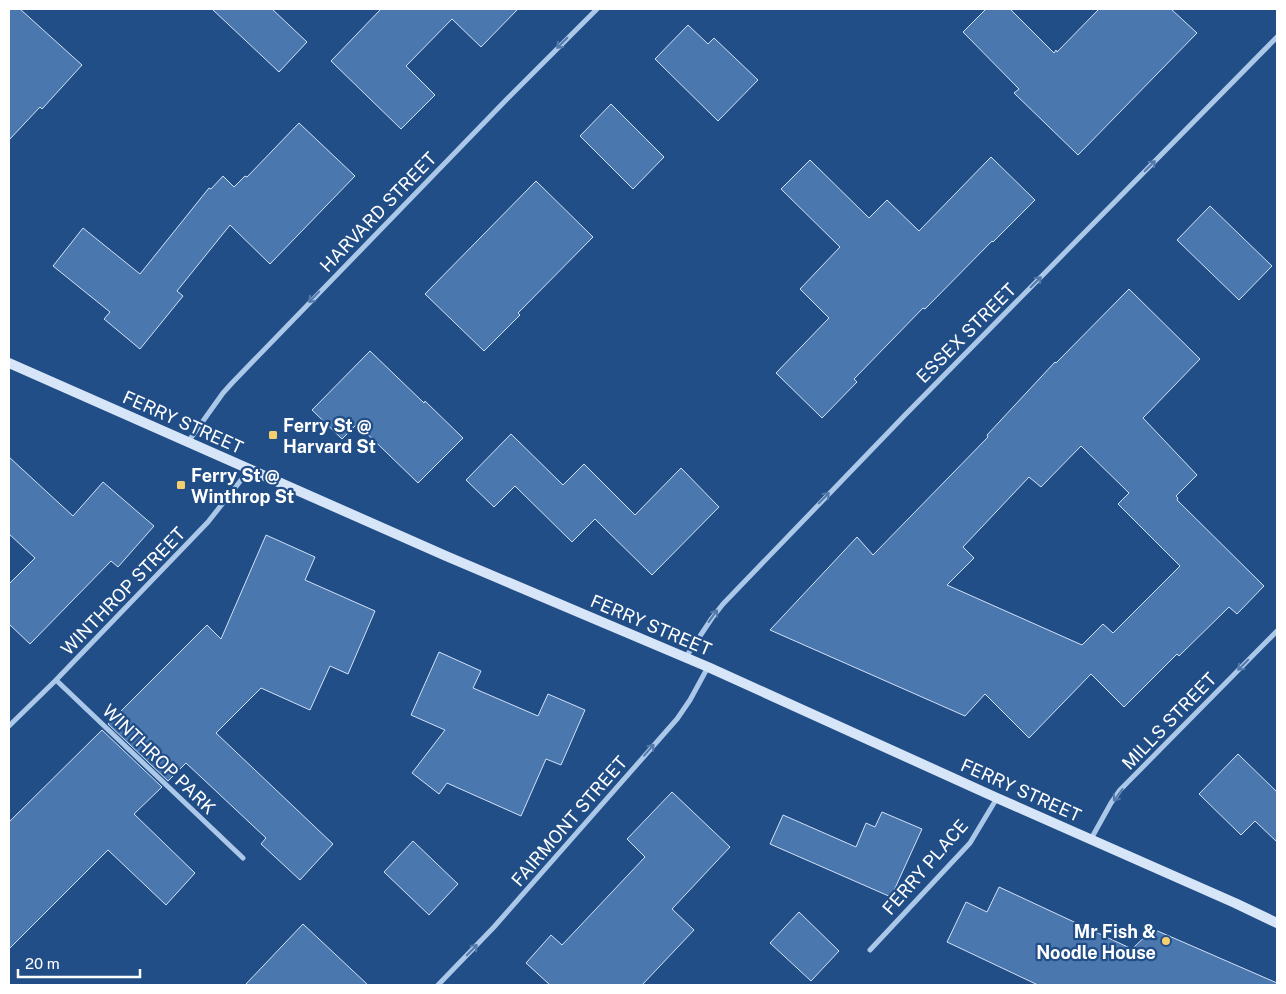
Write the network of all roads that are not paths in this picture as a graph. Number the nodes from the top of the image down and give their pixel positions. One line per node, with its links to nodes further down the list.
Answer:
1 (597, 9): 4 (street, HARVARD STREET, one-way to 4)
2 (1277, 37): 7 (street, ESSEX STREET, one-way to 2)
3 (9, 363): 4 (main road, FERRY STREET)
4 (188, 442): 5 (main road, FERRY STREET)
5 (250, 468): 7 (main road, FERRY STREET); 9 (street, WINTHROP STREET)
6 (1277, 631): 12 (street, MILLS STREET, one-way to 12)
7 (686, 657): 8 (main road, FERRY STREET)
8 (708, 666): 11 (main road, FERRY STREET); 16 (street, FAIRMONT STREET, one-way to 8)
9 (56, 680): 10 (street, WINTHROP STREET); 13 (street, WINTHROP PARK)
10 (9, 726)
11 (997, 798): 12 (main road, FERRY STREET); 15 (street, FERRY PLACE)
12 (1091, 839): 14 (main road, FERRY STREET)
13 (243, 858)
14 (1277, 923)
15 (870, 950)
16 (438, 985)

